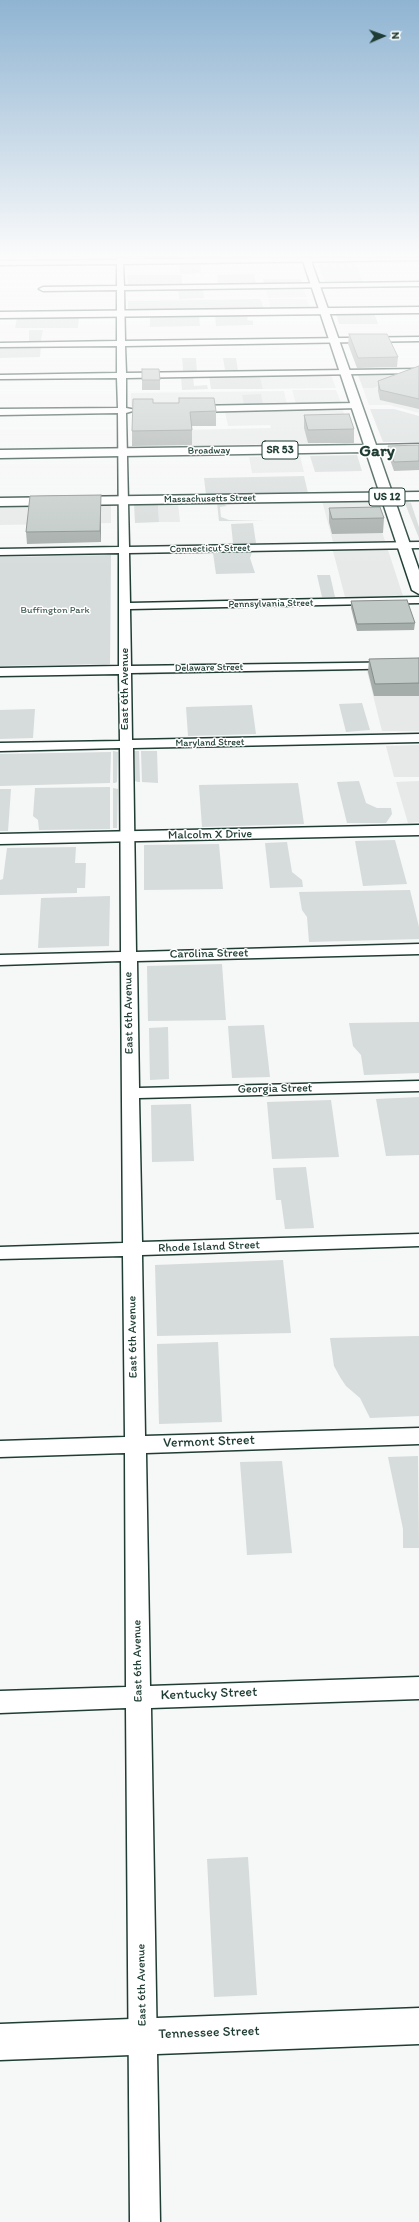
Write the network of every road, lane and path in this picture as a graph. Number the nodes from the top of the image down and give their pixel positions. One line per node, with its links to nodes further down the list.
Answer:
1 (121, 362): 5 (street, East 6th Avenue)
2 (341, 362): 4 (main road, US 12)
3 (419, 371): 4 (street)
4 (344, 372): 5 (street); 7 (main road, US 12)
5 (121, 375): 6 (street); 9 (street, East 6th Avenue)
6 (0, 377)
7 (356, 406): 8 (street); 12 (main road, US 12)
8 (180, 409)
9 (121, 410): 10 (street); 11 (street); 14 (street, East 6th Avenue)
10 (141, 410)
11 (0, 412)
12 (371, 448): 13 (main road, Broadway / SR 53); 14 (main road, Broadway / SR 53); 16 (main road, US 12)
13 (419, 448)
14 (122, 452): 15 (main road, Broadway / SR 53); 18 (street, East 6th Avenue)
15 (0, 454)
16 (387, 496): 17 (main road, Massachusetts Street); 18 (main road, Massachusetts Street); 21 (main road, US 12)
17 (419, 496)
18 (122, 500): 19 (main road, Massachusetts Street); 22 (street, East 6th Avenue)
19 (0, 502)
20 (419, 545): 21 (street, Connecticut Street)
21 (403, 546): 22 (street, Connecticut Street); 24 (main road, US 12)
22 (123, 550): 23 (street, Connecticut Street); 26 (street, East 6th Avenue)
23 (0, 552)
24 (419, 590)
25 (419, 600): 26 (street, Pennsylvania Street)
26 (124, 606): 28 (street, East 6th Avenue)
27 (419, 665): 28 (street, Delaware Street)
28 (125, 670): 29 (street, Delaware Street); 31 (street, East 6th Avenue)
29 (0, 672)
30 (419, 738): 31 (street, Maryland Street)
31 (126, 744): 32 (street, Maryland Street); 34 (street, East 6th Avenue)
32 (0, 747)
33 (419, 830): 34 (main road, Malcolm X Drive)
34 (127, 836): 35 (main road, Malcolm X Drive); 37 (street, East 6th Avenue)
35 (0, 839)
36 (419, 950): 37 (street, Carolina Street)
37 (128, 956): 38 (street, Carolina Street); 40 (street, East 6th Avenue)
38 (0, 960)
39 (419, 1086): 40 (street, Georgia Street)
40 (130, 1093): 42 (street, East 6th Avenue)
41 (419, 1240): 42 (street, Rhode Island Street)
42 (132, 1249): 43 (street, Rhode Island Street); 45 (street, East 6th Avenue)
43 (0, 1253)
44 (419, 1436): 45 (street, Vermont Street)
45 (135, 1444): 46 (street, Vermont Street); 48 (street, East 6th Avenue)
46 (0, 1449)
47 (419, 1688): 48 (street, Kentucky Street)
48 (138, 1696): 49 (street, Kentucky Street); 51 (street, East 6th Avenue)
49 (0, 1702)
50 (419, 2026): 51 (main road, Tennessee Street)
51 (143, 2036): 52 (main road, Tennessee Street); 53 (street, East 6th Avenue)
52 (0, 2042)
53 (145, 2222)

